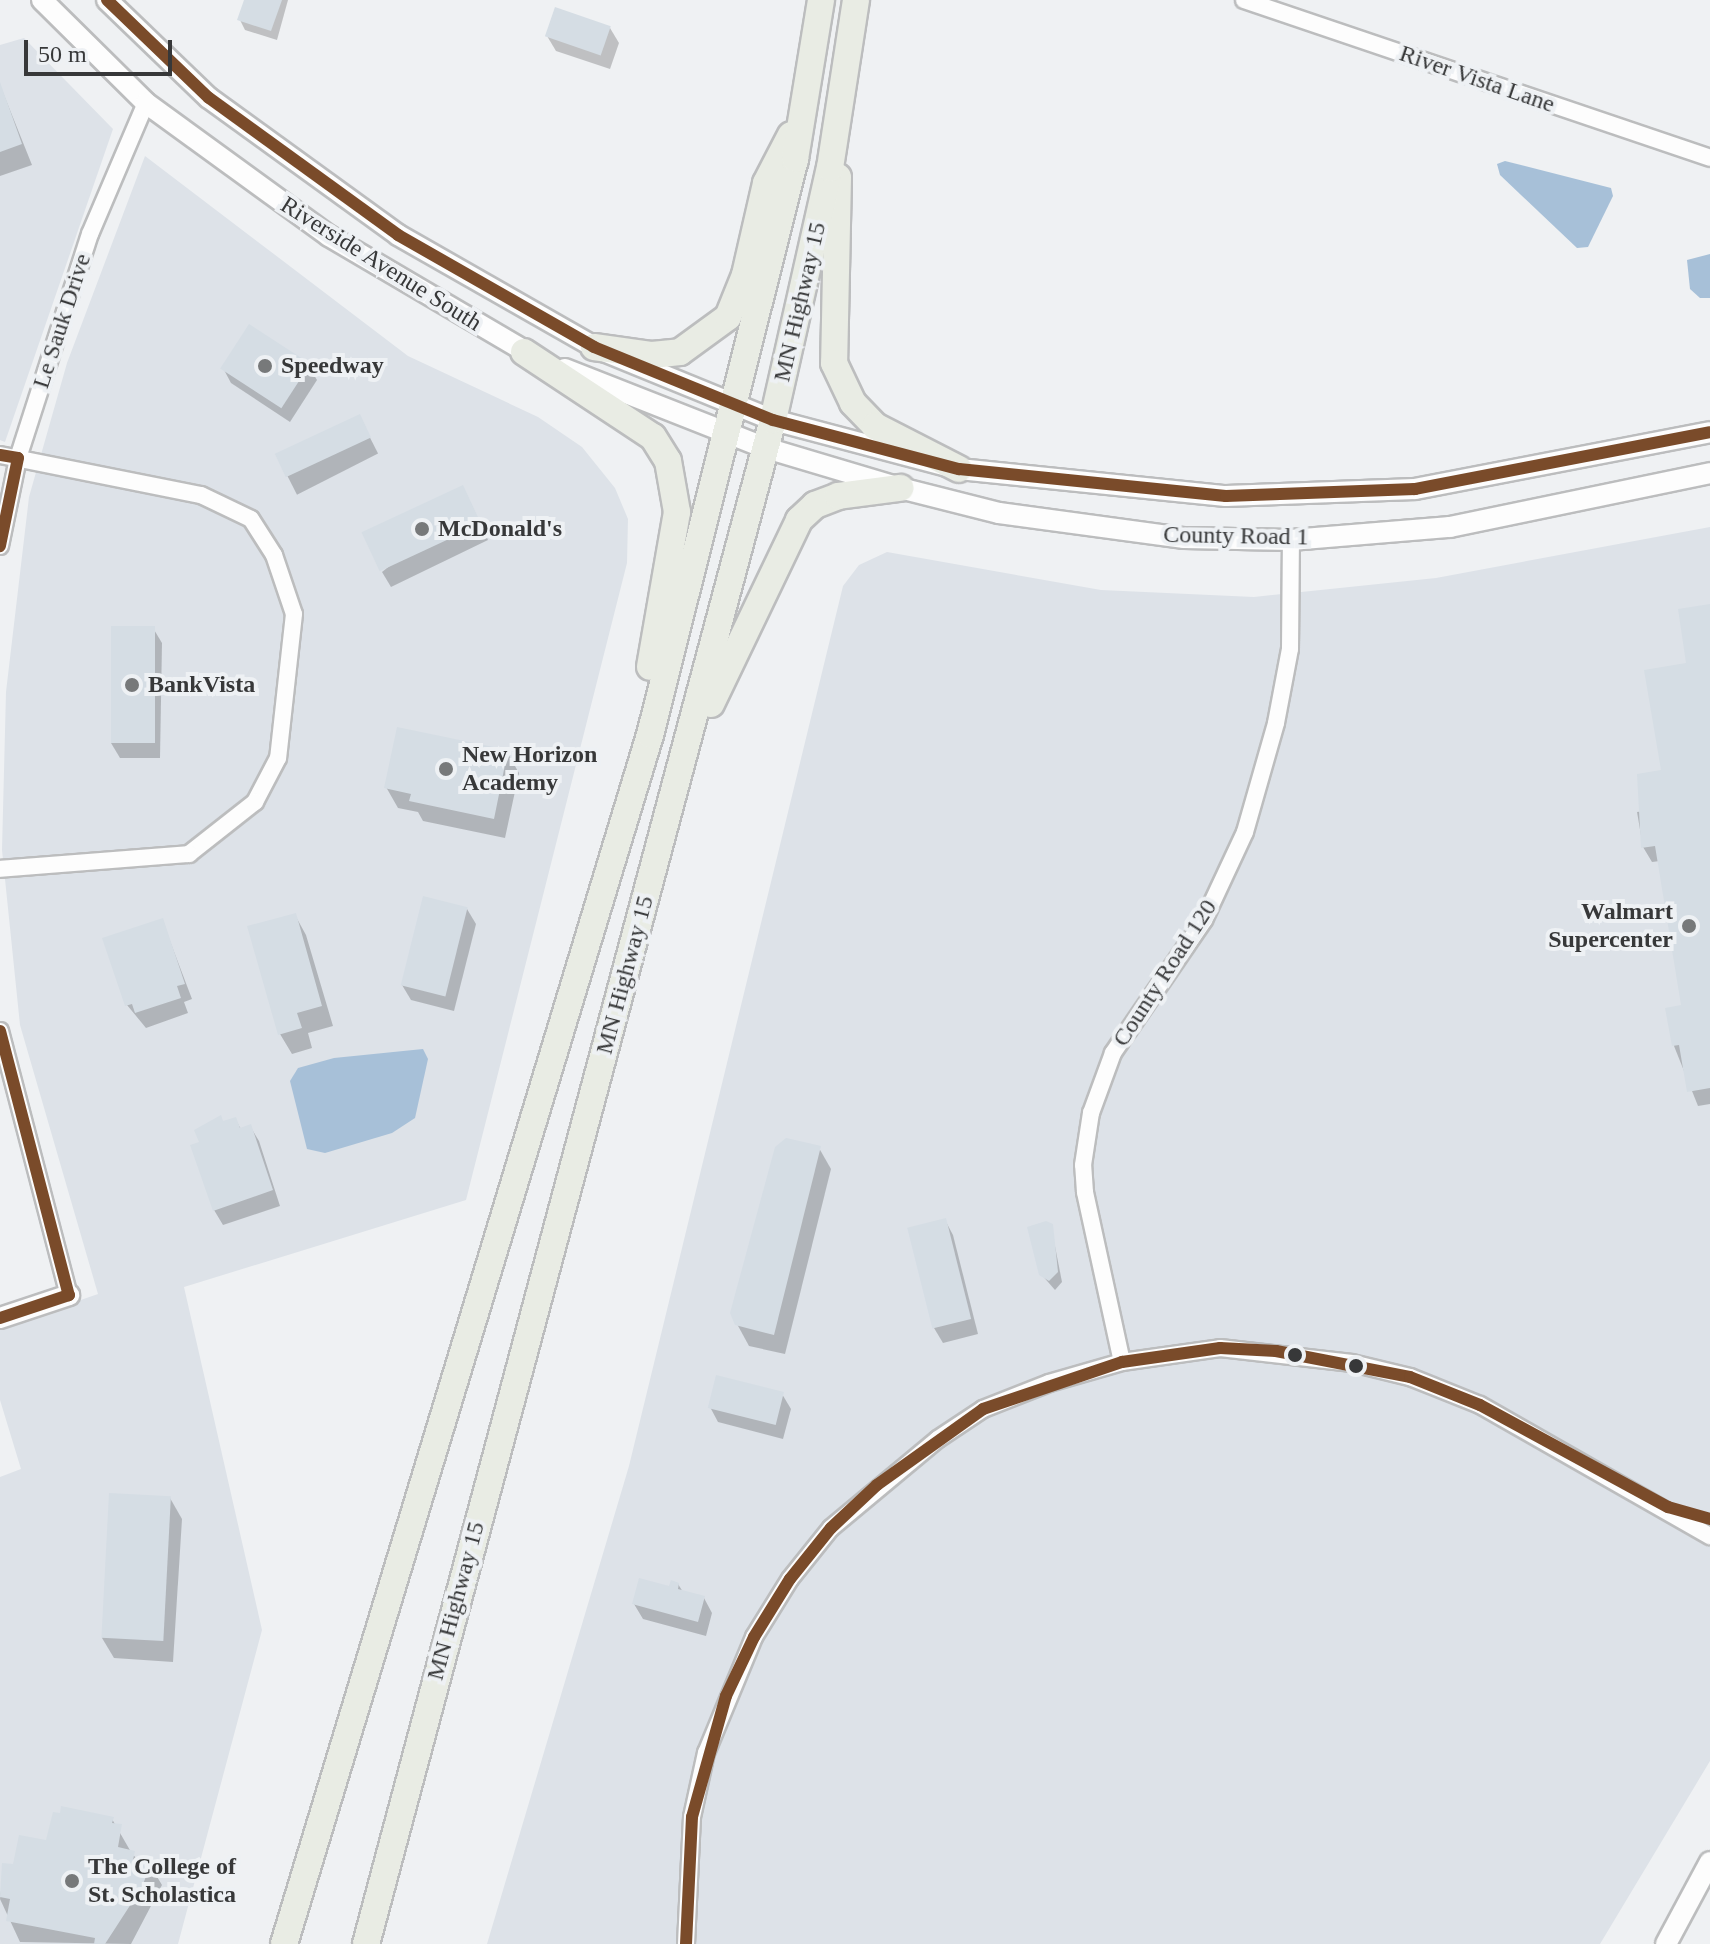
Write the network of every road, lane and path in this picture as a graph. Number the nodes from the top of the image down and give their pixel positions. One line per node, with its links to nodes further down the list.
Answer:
1 (42, 0): 6 (street, Riverside Avenue South)
2 (107, 0): 10 (street, Riverside Avenue South)
3 (821, 0): 7 (highway, MN Highway 15)
4 (856, 0): 8 (highway, MN Highway 15)
5 (1244, 0): 9 (street, River Vista Lane)
6 (146, 103): 11 (street, Riverside Avenue South); 18 (street, Le Sauk Drive)
7 (802, 114): 10 (highway); 12 (highway, MN Highway 15)
8 (837, 122): 13 (highway, MN Highway 15); 19 (highway)
9 (1710, 158)
10 (594, 347): 12 (street, Riverside Avenue South)
11 (524, 352): 14 (street, Riverside Avenue South); 25 (highway)
12 (734, 404): 13 (street, County Road 1); 14 (highway, MN Highway 15)
13 (773, 420): 16 (highway, MN Highway 15); 19 (street, County Road 1)
14 (724, 432): 16 (street, Riverside Avenue South); 25 (highway, MN Highway 15)
15 (1710, 432): 19 (street, County Road 1)
16 (766, 448): 21 (street, County Road 1); 24 (highway, MN Highway 15)
17 (0, 455): 18 (street)
18 (18, 458): 23 (street, Le Sauk Drive); 26 (street)
19 (959, 469)
20 (1710, 473): 22 (street, County Road 1)
21 (900, 488): 22 (street, County Road 1); 24 (highway)
22 (1291, 540): 30 (street, County Road 120)
23 (0, 546)
24 (686, 754): 36 (highway, MN Highway 15)
25 (627, 808): 35 (highway, MN Highway 15)
26 (0, 869)
27 (0, 1031): 28 (street)
28 (69, 1295): 29 (street)
29 (0, 1318)
30 (1122, 1362): 31 (street); 37 (street)
31 (1668, 1507): 32 (street); 33 (street)
32 (1710, 1519)
33 (1710, 1536)
34 (1710, 1862): 38 (street)
35 (284, 1944)
36 (366, 1944)
37 (686, 1944)
38 (1666, 1944)

